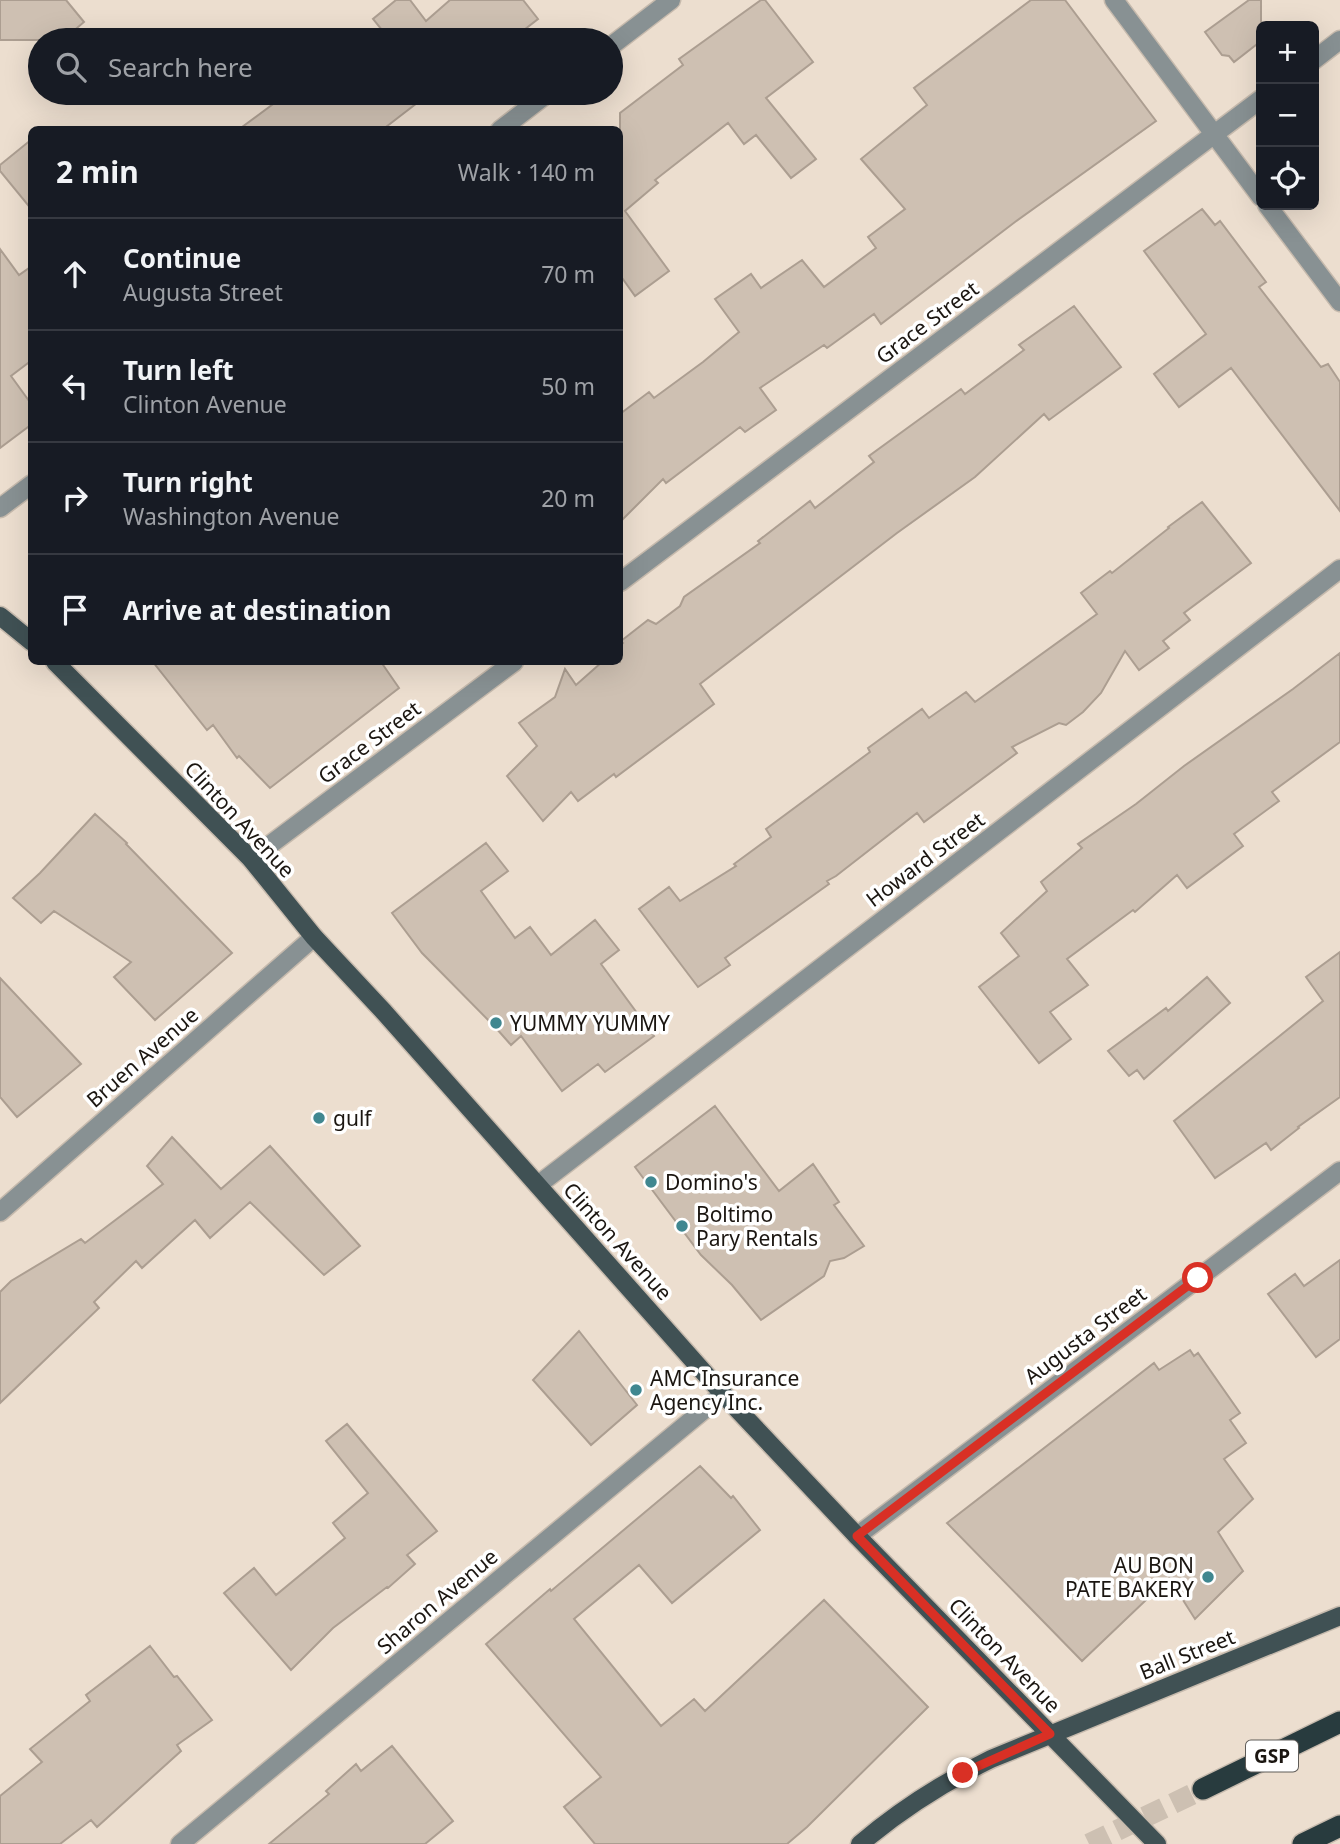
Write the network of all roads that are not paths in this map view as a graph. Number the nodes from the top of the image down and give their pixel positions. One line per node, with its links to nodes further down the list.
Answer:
1 (671, 0): 3 (street)
2 (1114, 0): 9 (street)
3 (623, 37)
4 (1340, 40): 5 (street)
5 (1319, 56)
6 (1256, 103): 9 (street, Grace Street)
7 (532, 105): 8 (street)
8 (505, 126)
9 (1214, 134): 10 (street); 16 (street, Grace Street)
10 (1256, 190)
11 (1271, 210): 12 (street)
12 (1340, 302)
13 (28, 487): 14 (street)
14 (0, 508)
15 (1340, 569): 24 (street, Howard Street)
16 (623, 580)
17 (0, 615): 18 (main road)
18 (28, 639)
19 (58, 665): 21 (main road, Clinton Avenue)
20 (510, 665): 21 (street, Grace Street)
21 (251, 859): 22 (main road, Clinton Avenue)
22 (314, 937): 24 (main road, Clinton Avenue); 25 (street, Bruen Avenue)
23 (1340, 1171): 27 (street, Augusta Street)
24 (538, 1185): 26 (main road, Clinton Avenue)
25 (0, 1212)
26 (723, 1394): 27 (main road, Clinton Avenue); 33 (street, Sharon Avenue)
27 (857, 1536): 30 (main road, Clinton Avenue)
28 (1340, 1616): 30 (main road, Ball Street)
29 (1340, 1723): 31 (highway, GSP)
30 (1050, 1734): 34 (main road, Ball Street); 35 (main road, Clinton Avenue)
31 (1203, 1789)
32 (1340, 1826): 36 (highway)
33 (180, 1844)
34 (860, 1844)
35 (1157, 1844)
36 (1303, 1844)

